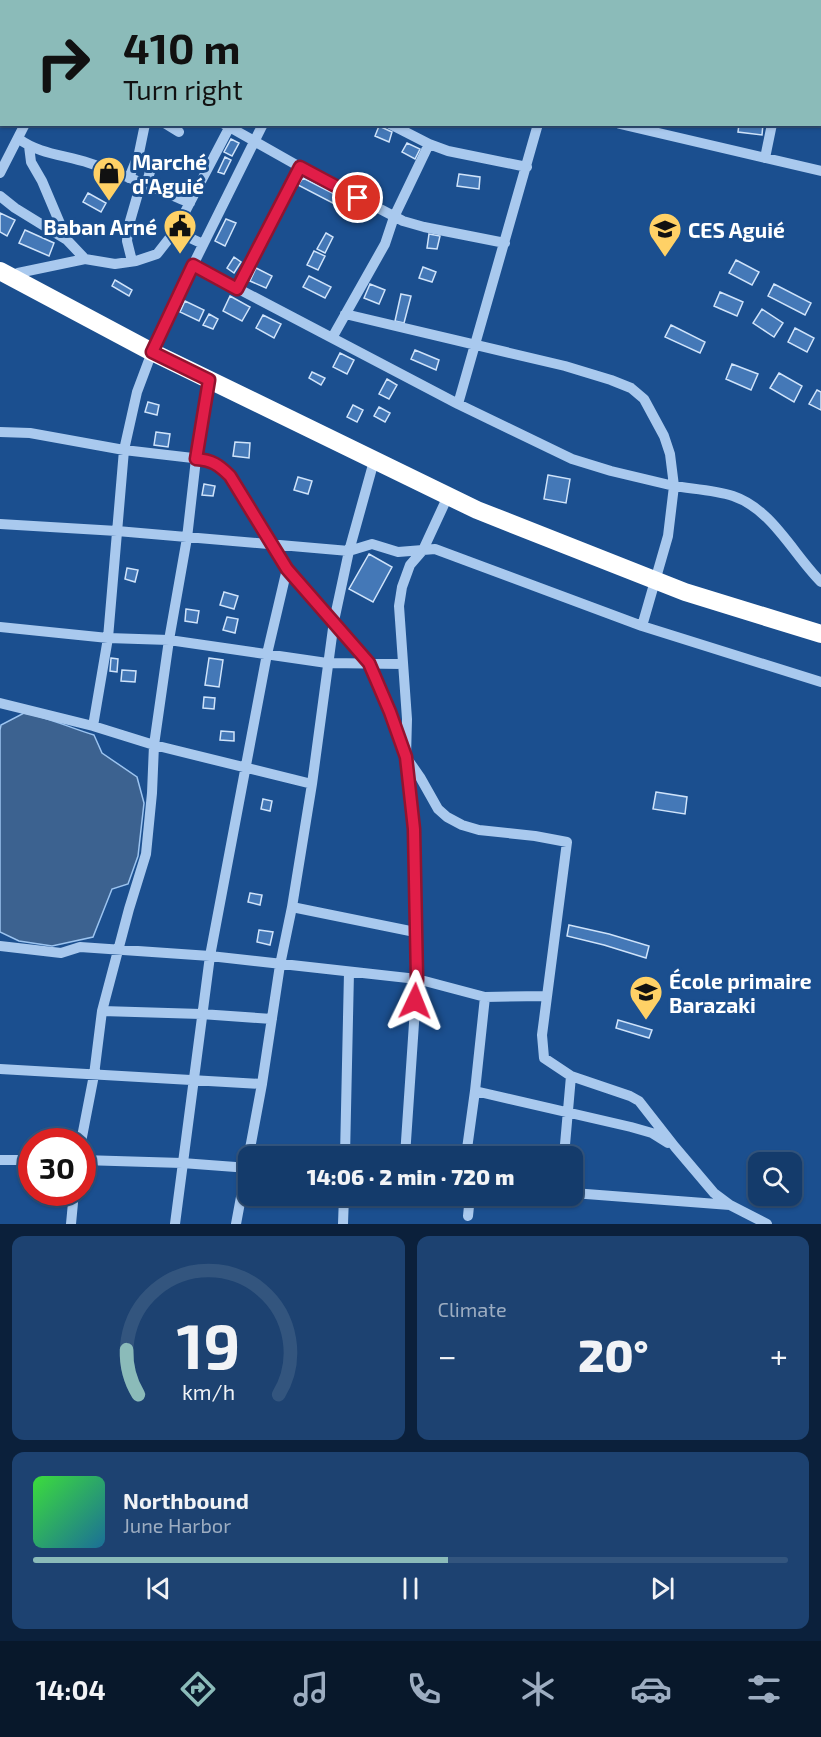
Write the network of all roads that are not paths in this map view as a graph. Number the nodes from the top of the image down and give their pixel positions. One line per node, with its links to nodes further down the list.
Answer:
1 (24, 126): 11 (street)
2 (145, 126): 21 (street)
3 (169, 126): 10 (street)
4 (226, 126): 12 (street); 24 (street)
5 (262, 126): 12 (street)
6 (394, 126): 13 (street)
7 (537, 126): 18 (street)
8 (632, 126): 15 (street)
9 (772, 126): 15 (street)
10 (179, 132)
11 (19, 139): 14 (street); 20 (street)
12 (254, 142): 17 (street); 29 (street)
13 (429, 144): 18 (street); 25 (street)
14 (29, 146): 21 (street); 27 (street)
15 (765, 158): 19 (street)
16 (153, 165): 22 (street)
17 (300, 167): 25 (street); 34 (street)
18 (527, 167): 28 (street)
19 (821, 171)
20 (0, 172)
21 (129, 178): 22 (street)
22 (143, 184): 24 (street); 31 (street)
23 (0, 196): 27 (street)
24 (190, 203): 26 (street)
25 (394, 217): 28 (street); 35 (street)
26 (175, 231): 29 (street); 31 (street)
27 (67, 240): 30 (street)
28 (505, 243): 37 (street)
29 (203, 244): 32 (street)
30 (85, 259): 31 (street); 33 (street)
31 (132, 261)
32 (193, 265): 34 (street); 38 (street)
33 (8, 275): 38 (highway)
34 (237, 289): 36 (street)
35 (345, 314): 36 (street); 37 (street)
36 (332, 338): 40 (street)
37 (475, 345): 40 (street); 45 (street)
38 (152, 352): 39 (highway); 42 (street)
39 (209, 380): 43 (street); 44 (highway)
40 (458, 404): 45 (street)
41 (0, 432): 42 (street)
42 (124, 450): 43 (street); 48 (street)
43 (196, 459): 49 (street); 50 (street)
44 (374, 461): 46 (highway); 52 (street)
45 (674, 486): 54 (street); 55 (street)
46 (448, 496): 51 (street); 54 (highway)
47 (0, 524): 48 (street)
48 (117, 531): 49 (street); 60 (street)
49 (188, 538): 50 (street); 61 (street)
50 (270, 543): 52 (street); 53 (street)
51 (423, 550): 52 (street); 57 (street); 65 (street)
52 (349, 551): 56 (street)
53 (287, 569): 56 (street); 62 (street)
54 (656, 580): 57 (street); 59 (highway)
55 (821, 582)
56 (334, 621): 63 (street); 64 (street)
57 (642, 626): 66 (street)
58 (0, 627): 60 (street)
59 (821, 634)
60 (108, 638): 61 (street); 68 (street)
61 (169, 640): 62 (street); 69 (street)
62 (267, 654): 63 (street); 71 (street)
63 (327, 663): 64 (street); 72 (street)
64 (369, 663): 65 (street); 70 (street)
65 (403, 663): 70 (street)
66 (821, 682)
67 (0, 703): 68 (street)
68 (93, 726): 69 (street)
69 (154, 745): 71 (street); 76 (street)
70 (406, 757): 74 (street); 81 (street)
71 (246, 768): 72 (street); 77 (street)
72 (312, 784): 73 (street)
73 (292, 907): 74 (street); 78 (street)
74 (415, 932): 80 (street)
75 (0, 946): 76 (street)
76 (118, 949): 77 (street); 83 (street)
77 (210, 956): 78 (street); 84 (street)
78 (280, 965): 79 (street); 85 (street)
79 (349, 972): 80 (street); 95 (street)
80 (417, 979): 82 (street); 96 (street)
81 (546, 996): 82 (street); 88 (street)
82 (485, 997): 91 (street)
83 (102, 1011): 84 (street); 87 (street)
84 (201, 1014): 85 (street); 89 (street)
85 (272, 1020): 90 (street)
86 (0, 1069): 87 (street)
87 (94, 1075): 89 (street); 93 (street)
88 (571, 1076): 92 (street); 99 (street)
89 (194, 1080): 90 (street); 103 (street)
90 (262, 1084): 94 (street)
91 (475, 1091): 92 (street); 97 (street)
92 (567, 1113): 98 (street); 99 (street)
93 (84, 1128)
94 (251, 1146)
95 (345, 1146)
96 (406, 1146)
97 (467, 1146)
98 (565, 1146)
99 (675, 1147): 106 (street)
100 (0, 1160): 101 (street)
101 (18, 1160)
102 (96, 1161): 103 (street)
103 (183, 1164): 104 (street); 113 (street)
104 (238, 1167)
105 (583, 1194): 106 (street)
106 (730, 1205): 116 (street)
107 (73, 1206): 112 (street)
108 (240, 1206): 114 (street)
109 (344, 1206): 115 (street)
110 (469, 1206): 111 (street)
111 (468, 1216)
112 (71, 1224)
113 (175, 1224)
114 (236, 1224)
115 (343, 1224)
116 (766, 1224)

